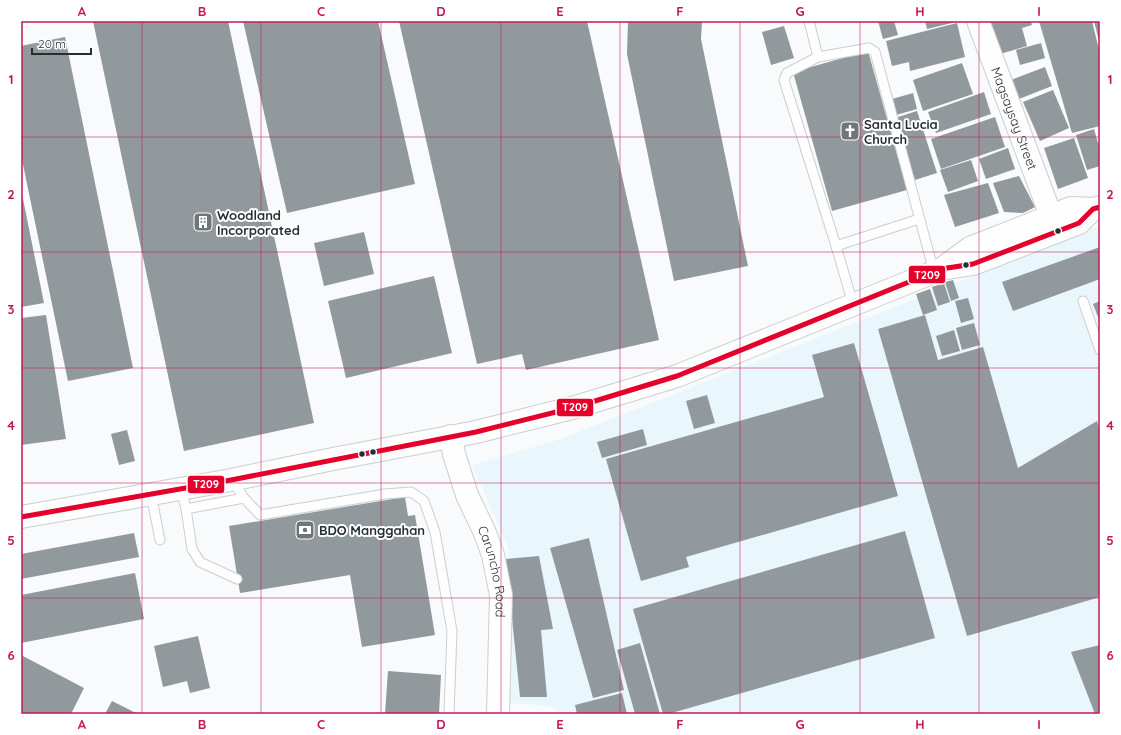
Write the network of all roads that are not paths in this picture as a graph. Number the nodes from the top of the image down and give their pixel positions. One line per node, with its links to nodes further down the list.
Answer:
1 (808, 21): 3 (lane)
2 (978, 21): 5 (main road, Magsaysay Street)
3 (818, 57): 6 (lane); 7 (lane)
4 (1096, 208): 5 (main road); 8 (main road)
5 (1051, 216): 8 (main road)
6 (919, 219): 7 (lane); 8 (lane)
7 (836, 246): 10 (lane)
8 (938, 271): 10 (main road)
9 (1083, 301): 11 (lane)
10 (854, 304): 12 (main road)
11 (1100, 350)
12 (451, 436): 13 (main road); 22 (main road, Caruncho Road)
13 (231, 480): 14 (main road); 16 (lane)
14 (181, 489): 15 (main road); 17 (lane)
15 (151, 494): 18 (main road); 19 (lane)
16 (244, 498): 17 (lane); 21 (lane)
17 (186, 509): 20 (lane)
18 (21, 517)
19 (160, 540)
20 (237, 579)
21 (449, 714)
22 (498, 714)

